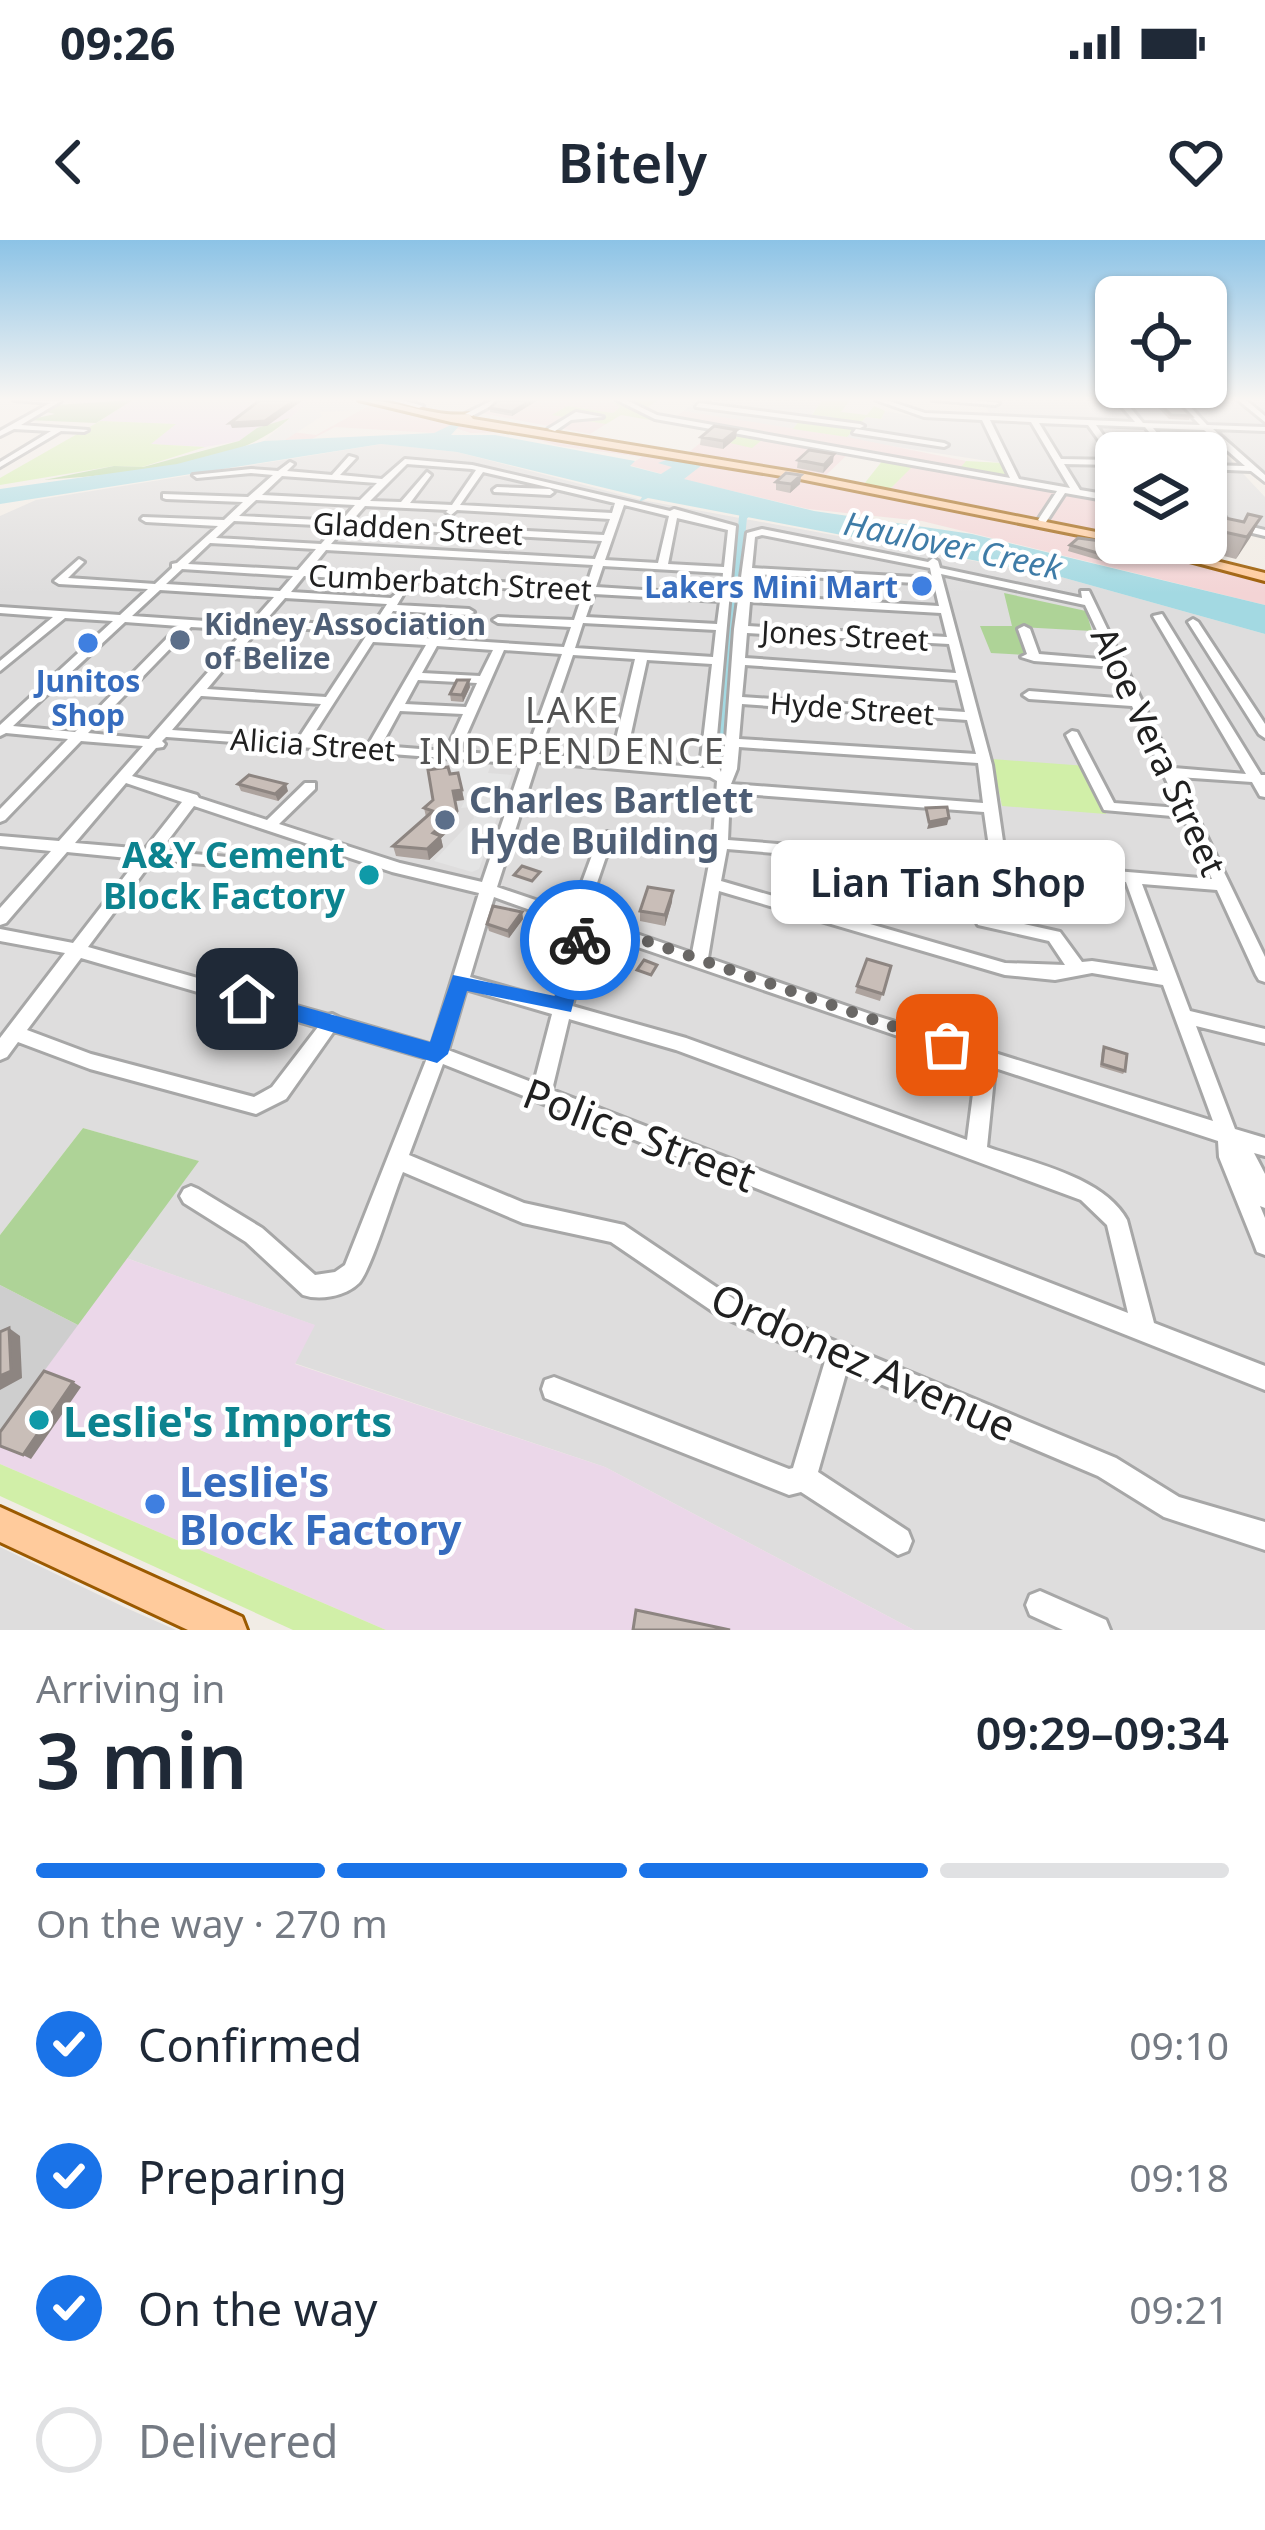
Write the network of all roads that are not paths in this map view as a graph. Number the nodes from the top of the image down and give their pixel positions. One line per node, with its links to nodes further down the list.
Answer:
1 (289, 465): 12 (street)
2 (345, 465): 16 (street)
3 (399, 465): 18 (street)
4 (434, 465): 10 (street)
5 (744, 465): 40 (main road)
6 (746, 465): 33 (main road)
7 (932, 465): 17 (street)
8 (1008, 465): 17 (street)
9 (1061, 465): 22 (street)
10 (481, 469): 21 (street); 29 (street)
11 (1227, 470): 14 (street)
12 (278, 475): 15 (street); 16 (street); 25 (street)
13 (427, 475): 28 (street)
14 (1259, 475)
15 (197, 476)
16 (333, 478): 18 (street)
17 (1015, 479): 19 (street)
18 (382, 481): 27 (street)
19 (1063, 489): 22 (street); 33 (street)
20 (497, 490): 21 (street)
21 (581, 491): 26 (street)
22 (1076, 491): 23 (street)
23 (1095, 495)
24 (166, 496): 25 (street)
25 (250, 499): 27 (street); 34 (street)
26 (620, 500): 30 (street); 31 (street)
27 (362, 503): 28 (street); 35 (street)
28 (404, 505): 29 (street)
29 (454, 508): 31 (street); 37 (street)
30 (674, 512): 51 (street); 53 (street)
31 (614, 516): 41 (street)
32 (146, 519): 34 (street, Gladden Street)
33 (1043, 520): 38 (main road)
34 (226, 521): 35 (street, Gladden Street); 42 (street)
35 (344, 524): 37 (street, Gladden Street); 43 (street)
36 (1227, 524): 39 (street)
37 (440, 530): 41 (street, Gladden Street); 44 (street)
38 (1095, 533)
39 (1265, 533)
40 (1095, 534)
41 (606, 538): 47 (street)
42 (206, 540): 43 (street); 50 (street)
43 (325, 547): 44 (street); 55 (street)
44 (424, 554): 47 (street); 58 (street)
45 (806, 558): 56 (street)
46 (79, 562): 59 (street)
47 (600, 562): 51 (street); 60 (street)
48 (1221, 564): 57 (main road)
49 (1226, 564): 57 (main road)
50 (176, 566): 55 (street, Cumberbatch Street); 59 (street)
51 (662, 566): 53 (street)
52 (935, 569): 54 (street); 56 (street); 65 (street); 89 (street, Aloe Vera Street)
53 (726, 570): 62 (street)
54 (746, 571): 56 (street); 63 (street)
55 (304, 573): 58 (street, Cumberbatch Street); 61 (street)
56 (806, 574)
57 (1265, 574)
58 (408, 579): 60 (street, Cumberbatch Street); 64 (street)
59 (155, 588): 61 (street); 70 (street)
60 (590, 590): 62 (street, Cumberbatch Street); 72 (street)
61 (286, 594): 64 (street); 75 (street)
62 (724, 598): 76 (street)
63 (743, 598): 65 (street); 77 (street)
64 (392, 604): 67 (street); 79 (street)
65 (945, 610): 80 (street)
66 (2, 612): 68 (street)
67 (469, 612)
68 (62, 615): 70 (street); 90 (street)
69 (1158, 616): 119 (street)
70 (124, 619): 74 (street); 104 (street)
71 (498, 620): 72 (street, Jones Street)
72 (579, 622): 76 (street, Jones Street); 83 (street)
73 (1193, 622): 96 (street)
74 (188, 623): 75 (street); 106 (street)
75 (260, 625): 79 (street); 84 (street)
76 (721, 628): 86 (street)
77 (740, 629): 80 (street, Jones Street); 87 (street)
78 (1024, 629): 89 (street)
79 (372, 634): 81 (street); 97 (street)
80 (950, 641): 92 (street)
81 (433, 643): 82 (street); 91 (street)
82 (500, 646): 83 (street); 93 (street)
83 (569, 652): 85 (street); 113 (street)
84 (233, 655): 88 (street); 94 (street)
85 (642, 656): 86 (street); 115 (street)
86 (718, 661): 118 (street)
87 (738, 661): 92 (street); 98 (street)
88 (311, 662)
89 (1117, 664): 100 (street, Aloe Vera Street)
90 (0, 667)
91 (414, 676): 93 (street); 101 (street)
92 (959, 676): 103 (street)
93 (484, 680): 102 (street)
94 (202, 692): 97 (street); 108 (street)
95 (1029, 695): 100 (street)
96 (1242, 697): 99 (street); 105 (street)
97 (328, 700): 110 (street)
98 (734, 700): 103 (street, Hyde Street); 109 (street)
99 (1265, 701)
100 (1136, 703): 116 (street, Aloe Vera Street)
101 (397, 707): 102 (street); 111 (street)
102 (471, 711): 112 (street)
103 (970, 716): 114 (street)
104 (1, 730): 106 (street, Alicia Street)
105 (1265, 734)
106 (79, 736): 108 (street, Alicia Street); 124 (street)
107 (1072, 736): 123 (street)
108 (163, 738): 110 (street, Alicia Street); 117 (street)
109 (729, 742): 114 (street); 118 (street)
110 (302, 743): 111 (street, Alicia Street)
111 (373, 748): 112 (street, Alicia Street)
112 (451, 754): 113 (street, Alicia Street)
113 (530, 759): 115 (street, Alicia Street); 135 (street)
114 (983, 759): 122 (street)
115 (617, 765): 118 (street, Alicia Street)
116 (1169, 772): 119 (street); 123 (street, Aloe Vera Street)
117 (127, 779): 121 (street); 127 (street)
118 (721, 780): 122 (street, Alicia Street); 128 (street)
119 (1262, 784)
120 (310, 786): 125 (street)
121 (192, 798): 125 (street); 129 (street)
122 (992, 808): 131 (street)
123 (1188, 813): 134 (street, Aloe Vera Street)
124 (0, 817)
125 (270, 825): 135 (street)
126 (0, 841): 127 (street)
127 (65, 844): 129 (street); 137 (street)
128 (720, 844): 131 (street); 133 (street); 136 (street)
129 (151, 853): 130 (street); 140 (street)
130 (250, 864)
131 (999, 866): 132 (street)
132 (1132, 878): 134 (street); 144 (street)
133 (713, 884): 141 (street); 142 (street)
134 (1223, 885): 143 (street, Aloe Vera Street)
135 (487, 889): 136 (street); 145 (street)
136 (582, 919): 141 (street); 146 (street)
137 (0, 920)
138 (984, 921): 142 (street)
139 (0, 935): 140 (street, Police Street)
140 (75, 952): 148 (street, Police Street); 149 (street)
141 (699, 962): 153 (street)
142 (1078, 970): 144 (street)
143 (1265, 975)
144 (1172, 980): 147 (street)
145 (460, 981): 146 (street); 152 (street)
146 (563, 1006): 154 (street); 157 (street)
147 (1184, 1016): 150 (street); 155 (street)
148 (332, 1022): 149 (street); 152 (street, Police Street)
149 (14, 1033): 151 (street)
150 (1265, 1036)
151 (0, 1052)
152 (437, 1054): 154 (street, Police Street); 158 (street)
153 (986, 1058): 155 (street); 157 (street)
154 (541, 1095): 162 (street, Police Street)
155 (1228, 1136): 156 (street); 160 (street); 161 (street)
156 (1265, 1147)
157 (976, 1150): 162 (street)
158 (398, 1160): 159 (street); 163 (street, Ordonez Avenue)
159 (191, 1196)
160 (1265, 1198)
161 (1265, 1244)
162 (1144, 1330): 164 (street, Police Street)
163 (839, 1355): 166 (street); 168 (street, Ordonez Avenue)
164 (1265, 1378)
165 (554, 1389): 166 (street)
166 (803, 1478): 169 (street)
167 (0, 1524): 171 (main road)
168 (1265, 1537)
169 (898, 1541)
170 (1040, 1605): 172 (street)
171 (230, 1630)
172 (1096, 1630)

